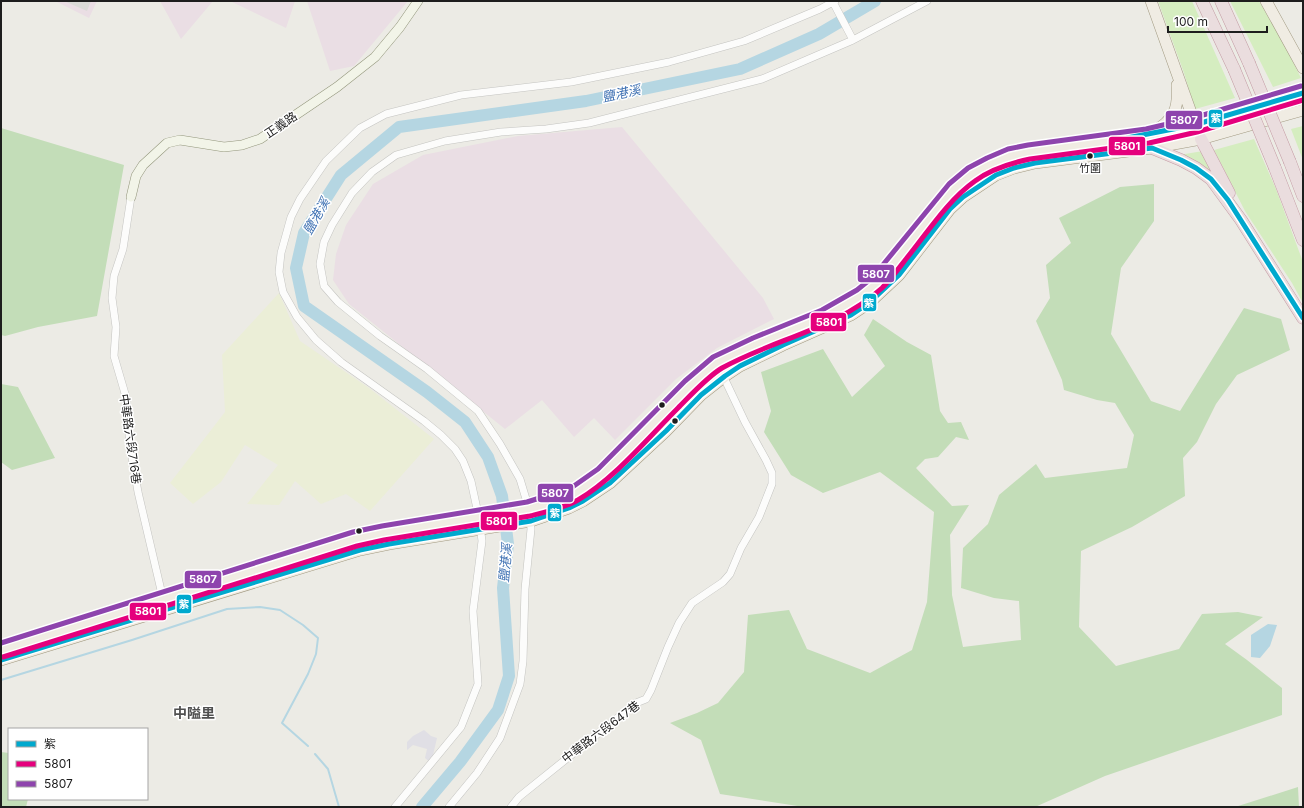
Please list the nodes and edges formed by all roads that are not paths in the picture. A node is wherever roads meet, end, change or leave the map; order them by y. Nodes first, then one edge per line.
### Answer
1 (418, 1) edge
2 (927, 1) edge
3 (1151, 1) edge
4 (1202, 1) edge
5 (1221, 1) edge
6 (1266, 1) edge
7 (834, 2) edge
8 (1274, 16) junction
9 (853, 40) junction
10 (1166, 42) junction
11 (1303, 54) edge
12 (1303, 68) edge
13 (1303, 93) edge
14 (1303, 110) edge
15 (1195, 125) junction
16 (1147, 136) junction
17 (1201, 139) junction
18 (1152, 148) junction
19 (1303, 196) edge
20 (131, 197) joint
21 (1241, 220) junction
22 (1303, 240) edge
23 (1303, 318) edge
24 (718, 363) junction
25 (725, 376) junction
26 (530, 509) junction
27 (479, 518) junction
28 (531, 521) junction
29 (481, 529) junction
30 (164, 604) junction
31 (1, 650) edge
32 (1, 660) edge
33 (395, 807) edge
34 (449, 807) edge
35 (511, 807) edge

1 - 20 street, 正義路
2 - 9 street
3 - 10 main road
4 - 22 highway, bridge
5 - 19 highway, bridge
6 - 8 main road
7 - 9 street
7 - 27 street
8 - 11 main road
8 - 12 main road
9 - 26 street
10 - 15 main road
10 - 16 main road
13 - 15 main road
14 - 17 main road
15 - 16 main road
15 - 17 main road
16 - 24 main road
17 - 18 main road
17 - 21 highway
18 - 21 highway
18 - 25 main road
20 - 30 street, 中華路六段716巷
21 - 23 highway
24 - 25 street, 中華路六段647巷
24 - 26 main road
25 - 28 main road
25 - 35 street, 中華路六段647巷
26 - 27 main road
26 - 28 street
27 - 29 street
27 - 30 main road
28 - 29 main road
28 - 34 street
29 - 30 main road
29 - 33 street
30 - 31 main road
30 - 32 main road

